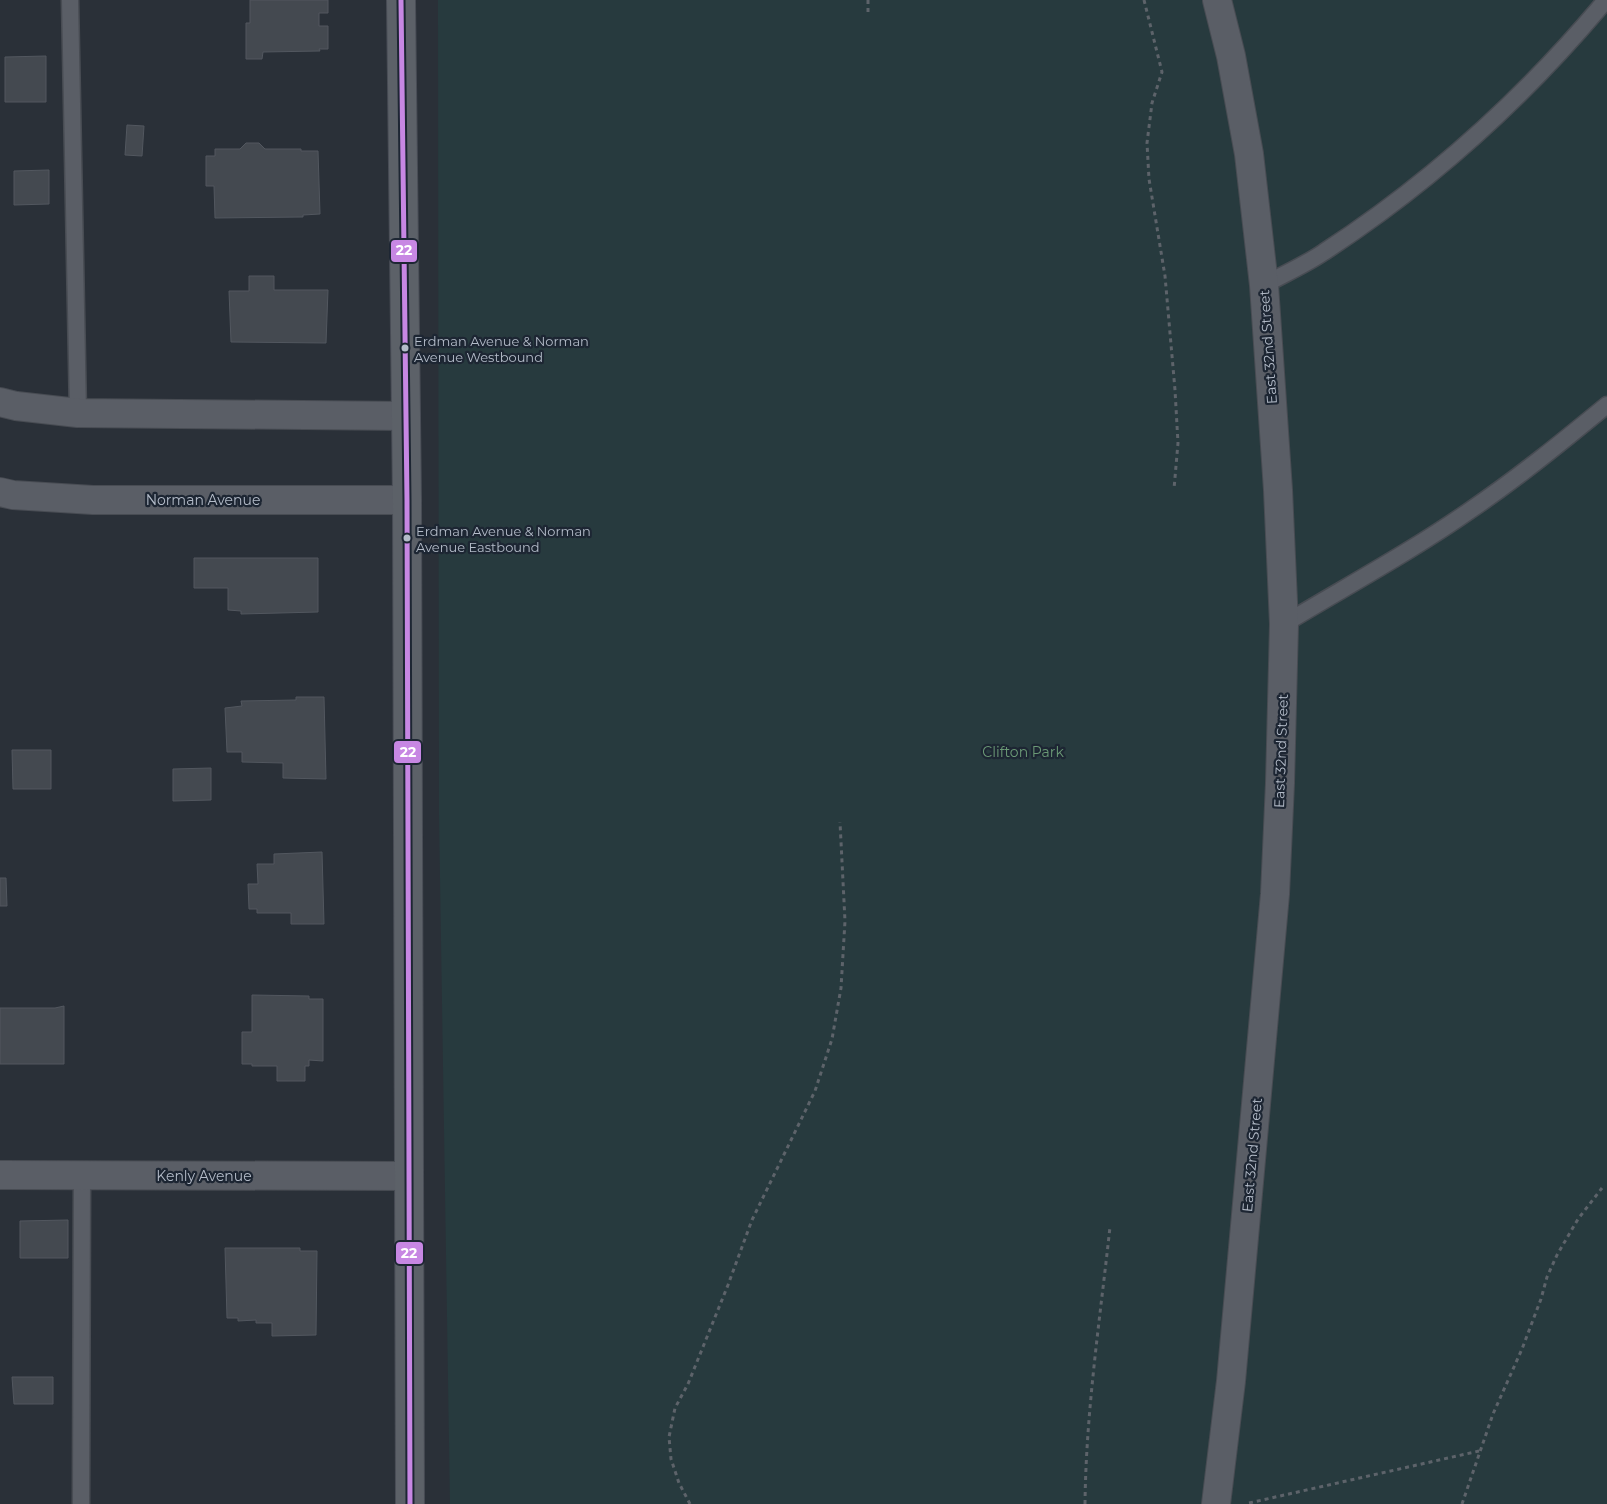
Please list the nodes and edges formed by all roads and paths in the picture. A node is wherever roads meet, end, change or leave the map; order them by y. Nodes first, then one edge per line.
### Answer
1 (70, 0) edge
2 (401, 0) edge
3 (868, 0) edge
4 (1144, 0) edge
5 (1217, 0) edge
6 (1606, 0) edge
7 (868, 13) dead end
8 (1264, 286) junction
9 (0, 402) edge
10 (1607, 404) edge
11 (78, 413) junction
12 (406, 416) junction
13 (1174, 489) dead end
14 (0, 492) edge
15 (407, 500) junction
16 (1284, 624) junction
17 (840, 822) dead end
18 (0, 1175) edge
19 (82, 1175) junction
20 (408, 1176) junction
21 (1602, 1188) dead end
22 (1110, 1227) dead end
23 (1480, 1451) junction
24 (81, 1504) edge
25 (410, 1504) edge
26 (690, 1504) edge
27 (1085, 1504) edge
28 (1216, 1504) edge
29 (1246, 1504) edge
30 (1462, 1504) edge

1 - 11 lane
2 - 12 main road
3 - 7 path
4 - 13 path
5 - 8 street, East 32nd Street
6 - 8 lane
8 - 16 street, East 32nd Street
9 - 11 street
10 - 16 lane
11 - 12 street
12 - 15 main road
14 - 15 street, Norman Avenue
15 - 20 main road
16 - 28 street, East 32nd Street
17 - 26 path
18 - 19 street, Kenly Avenue
19 - 20 street, Kenly Avenue
19 - 24 lane
20 - 25 main road
21 - 23 path
22 - 27 path
23 - 29 path
23 - 30 path

